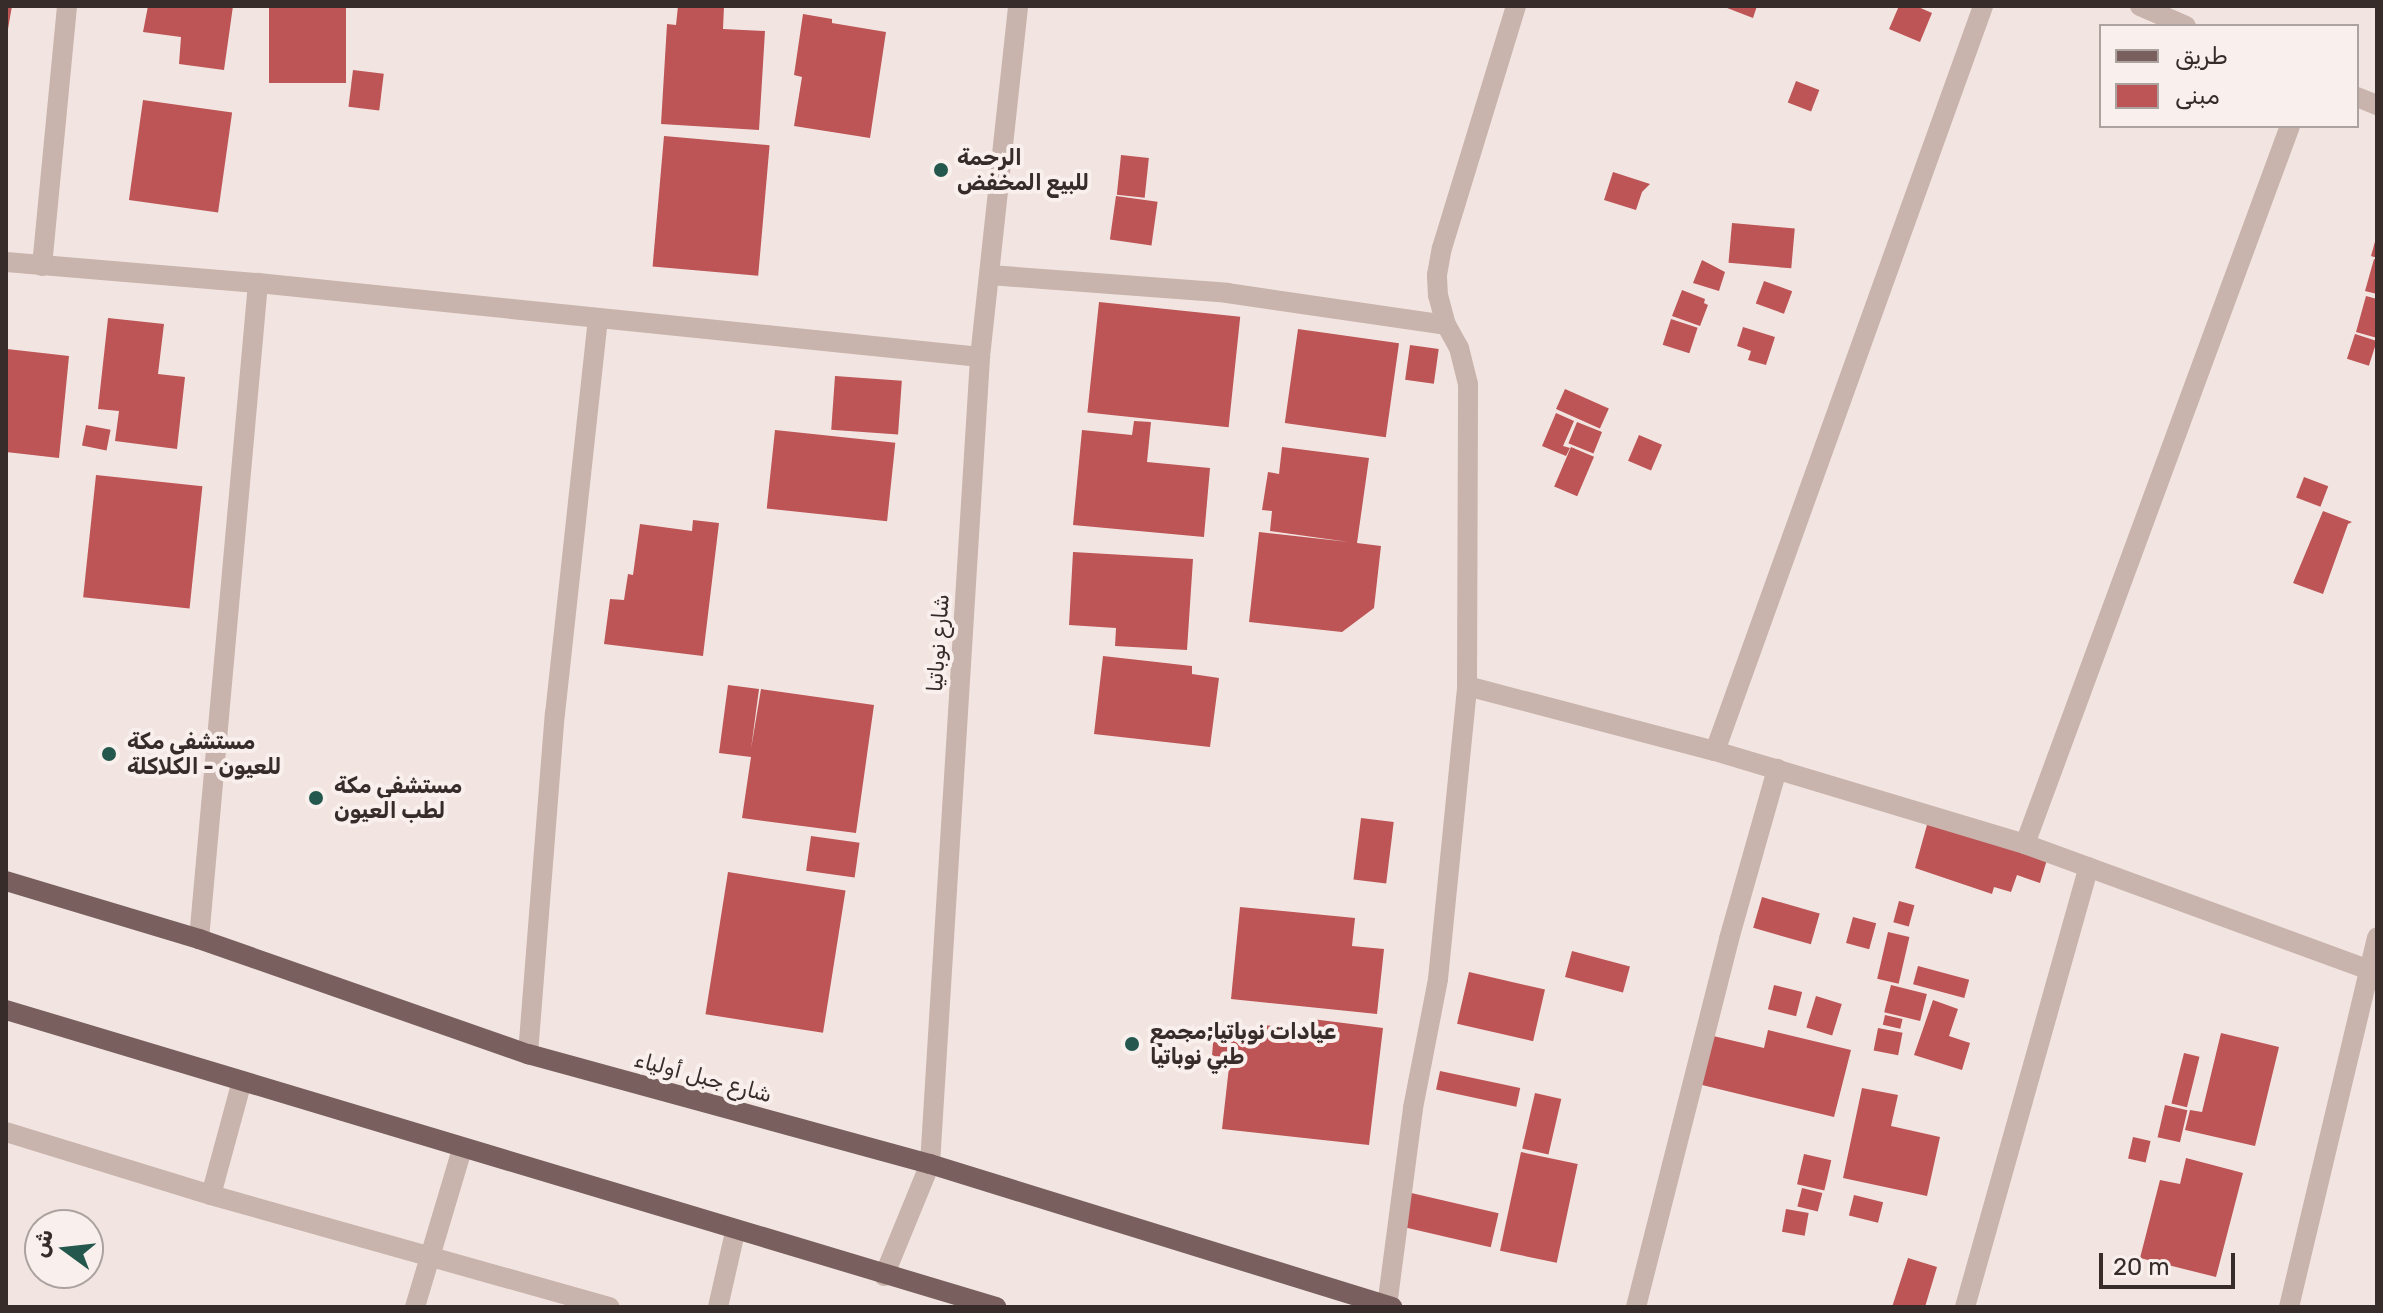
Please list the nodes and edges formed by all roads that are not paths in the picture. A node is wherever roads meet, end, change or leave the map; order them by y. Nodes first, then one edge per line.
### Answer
1 (67, 6) edge
2 (1018, 6) edge
3 (1516, 6) edge
4 (2140, 6) edge
5 (1975, 9) edge
6 (2181, 24) edge
7 (2289, 128) edge
8 (6, 262) edge
9 (42, 266) junction
10 (990, 275) junction
11 (258, 283) junction
12 (598, 319) junction
13 (1446, 325) junction
14 (980, 357) junction
15 (1467, 686) junction
16 (1715, 751) junction
17 (1777, 769) junction
18 (2025, 844) junction
19 (2089, 867) junction
20 (6, 881) edge
21 (2377, 937) edge
22 (199, 939) junction
23 (2372, 972) edge
24 (6, 1010) edge
25 (528, 1054) junction
26 (242, 1081) junction
27 (6, 1132) edge
28 (462, 1149) junction
29 (930, 1164) junction
30 (211, 1195) junction
31 (735, 1232) junction
32 (430, 1258) junction
33 (884, 1276) junction
34 (1390, 1306) edge
35 (415, 1307) edge
36 (610, 1307) edge
37 (718, 1307) edge
38 (996, 1307) edge
39 (1636, 1307) edge
40 (1965, 1307) edge
41 (2289, 1307) edge

1 - 9 street
2 - 10 street, شارع نوباتيا
3 - 13 street
4 - 6 street
5 - 16 street
7 - 18 street
8 - 9 street
9 - 11 street
10 - 13 street
10 - 14 street, شارع نوباتيا
11 - 12 street
11 - 22 street
12 - 14 street
12 - 25 street
13 - 15 street
14 - 29 street, شارع نوباتيا
15 - 16 street
15 - 34 street
16 - 17 street
17 - 18 street
17 - 39 street
18 - 19 street
19 - 23 street
19 - 40 street
20 - 22 main road, شارع جبل أولياء
21 - 23 street
22 - 25 main road, شارع جبل أولياء
23 - 41 street
24 - 26 main road
25 - 29 main road, شارع جبل أولياء
26 - 28 main road
26 - 30 street
27 - 30 street
28 - 31 main road
28 - 32 street
29 - 33 street, شارع نوباتيا
29 - 34 main road, شارع جبل أولياء
30 - 32 street
31 - 33 main road
31 - 37 street
32 - 35 street
32 - 36 street
33 - 38 main road

